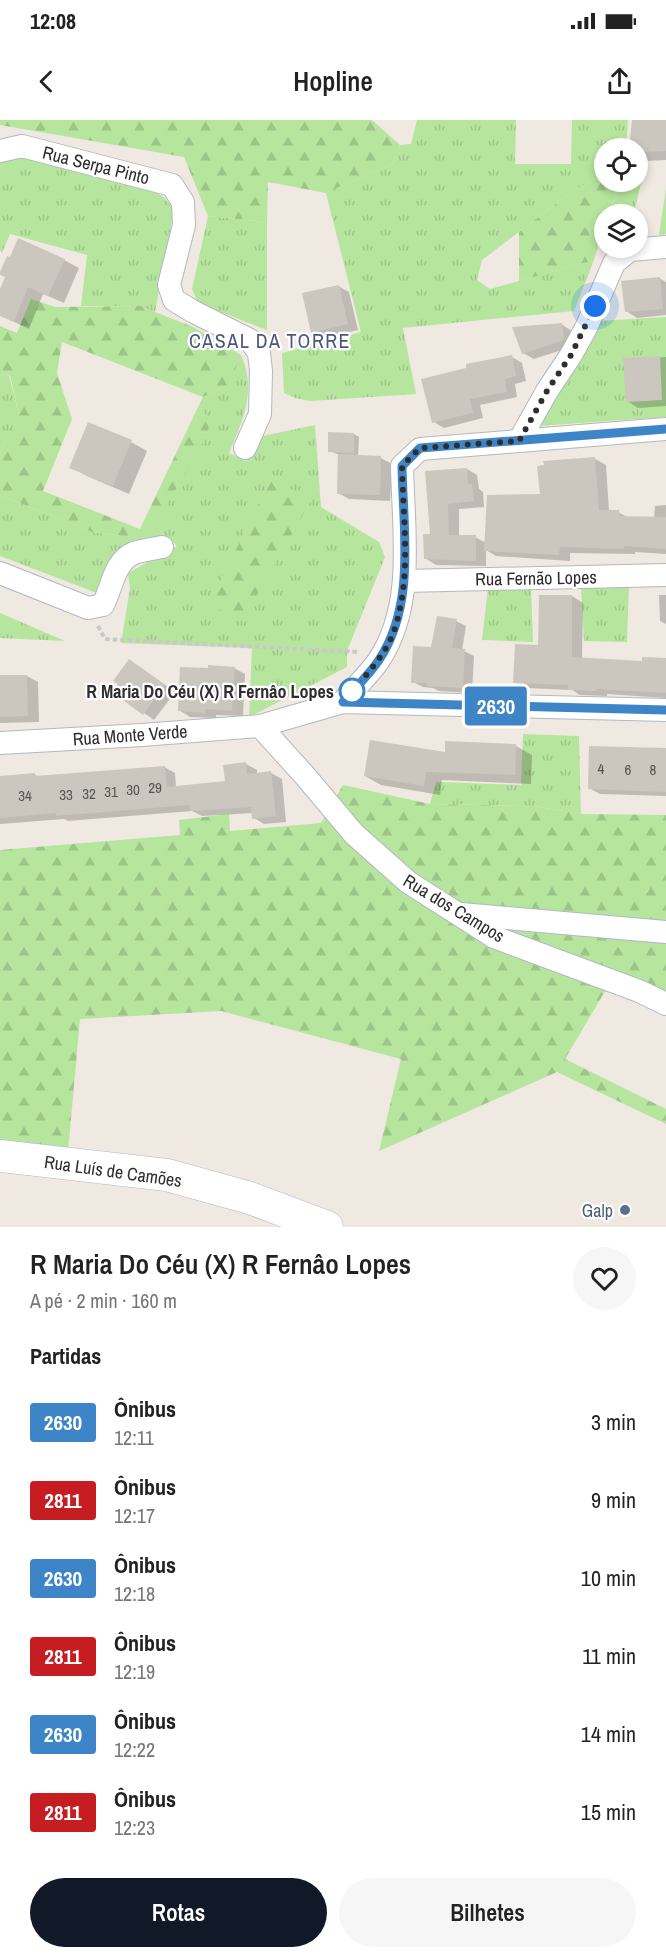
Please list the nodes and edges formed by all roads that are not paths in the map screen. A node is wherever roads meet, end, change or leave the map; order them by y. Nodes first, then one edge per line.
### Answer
1 (0, 151) edge
2 (666, 247) edge
3 (666, 429) edge
4 (519, 441) junction
5 (245, 448) dead end
6 (162, 548) dead end
7 (0, 573) edge
8 (666, 575) edge
9 (405, 581) junction
10 (343, 702) junction
11 (666, 710) edge
12 (260, 726) junction
13 (0, 743) edge
14 (456, 914) junction
15 (666, 932) edge
16 (666, 1004) edge
17 (0, 1156) edge
18 (327, 1227) edge

1 - 5 street, Rua Serpa Pinto
2 - 4 street
3 - 4 street
4 - 9 street
6 - 7 street
8 - 9 street, Rua Fernão Lopes
9 - 10 street
10 - 11 street, Rua Monte Verde
10 - 12 street, Rua Monte Verde
12 - 13 street, Rua Monte Verde
12 - 14 street, Rua dos Campos
14 - 15 street
14 - 16 street, Rua dos Campos
17 - 18 main road, Rua Luís de Camões

